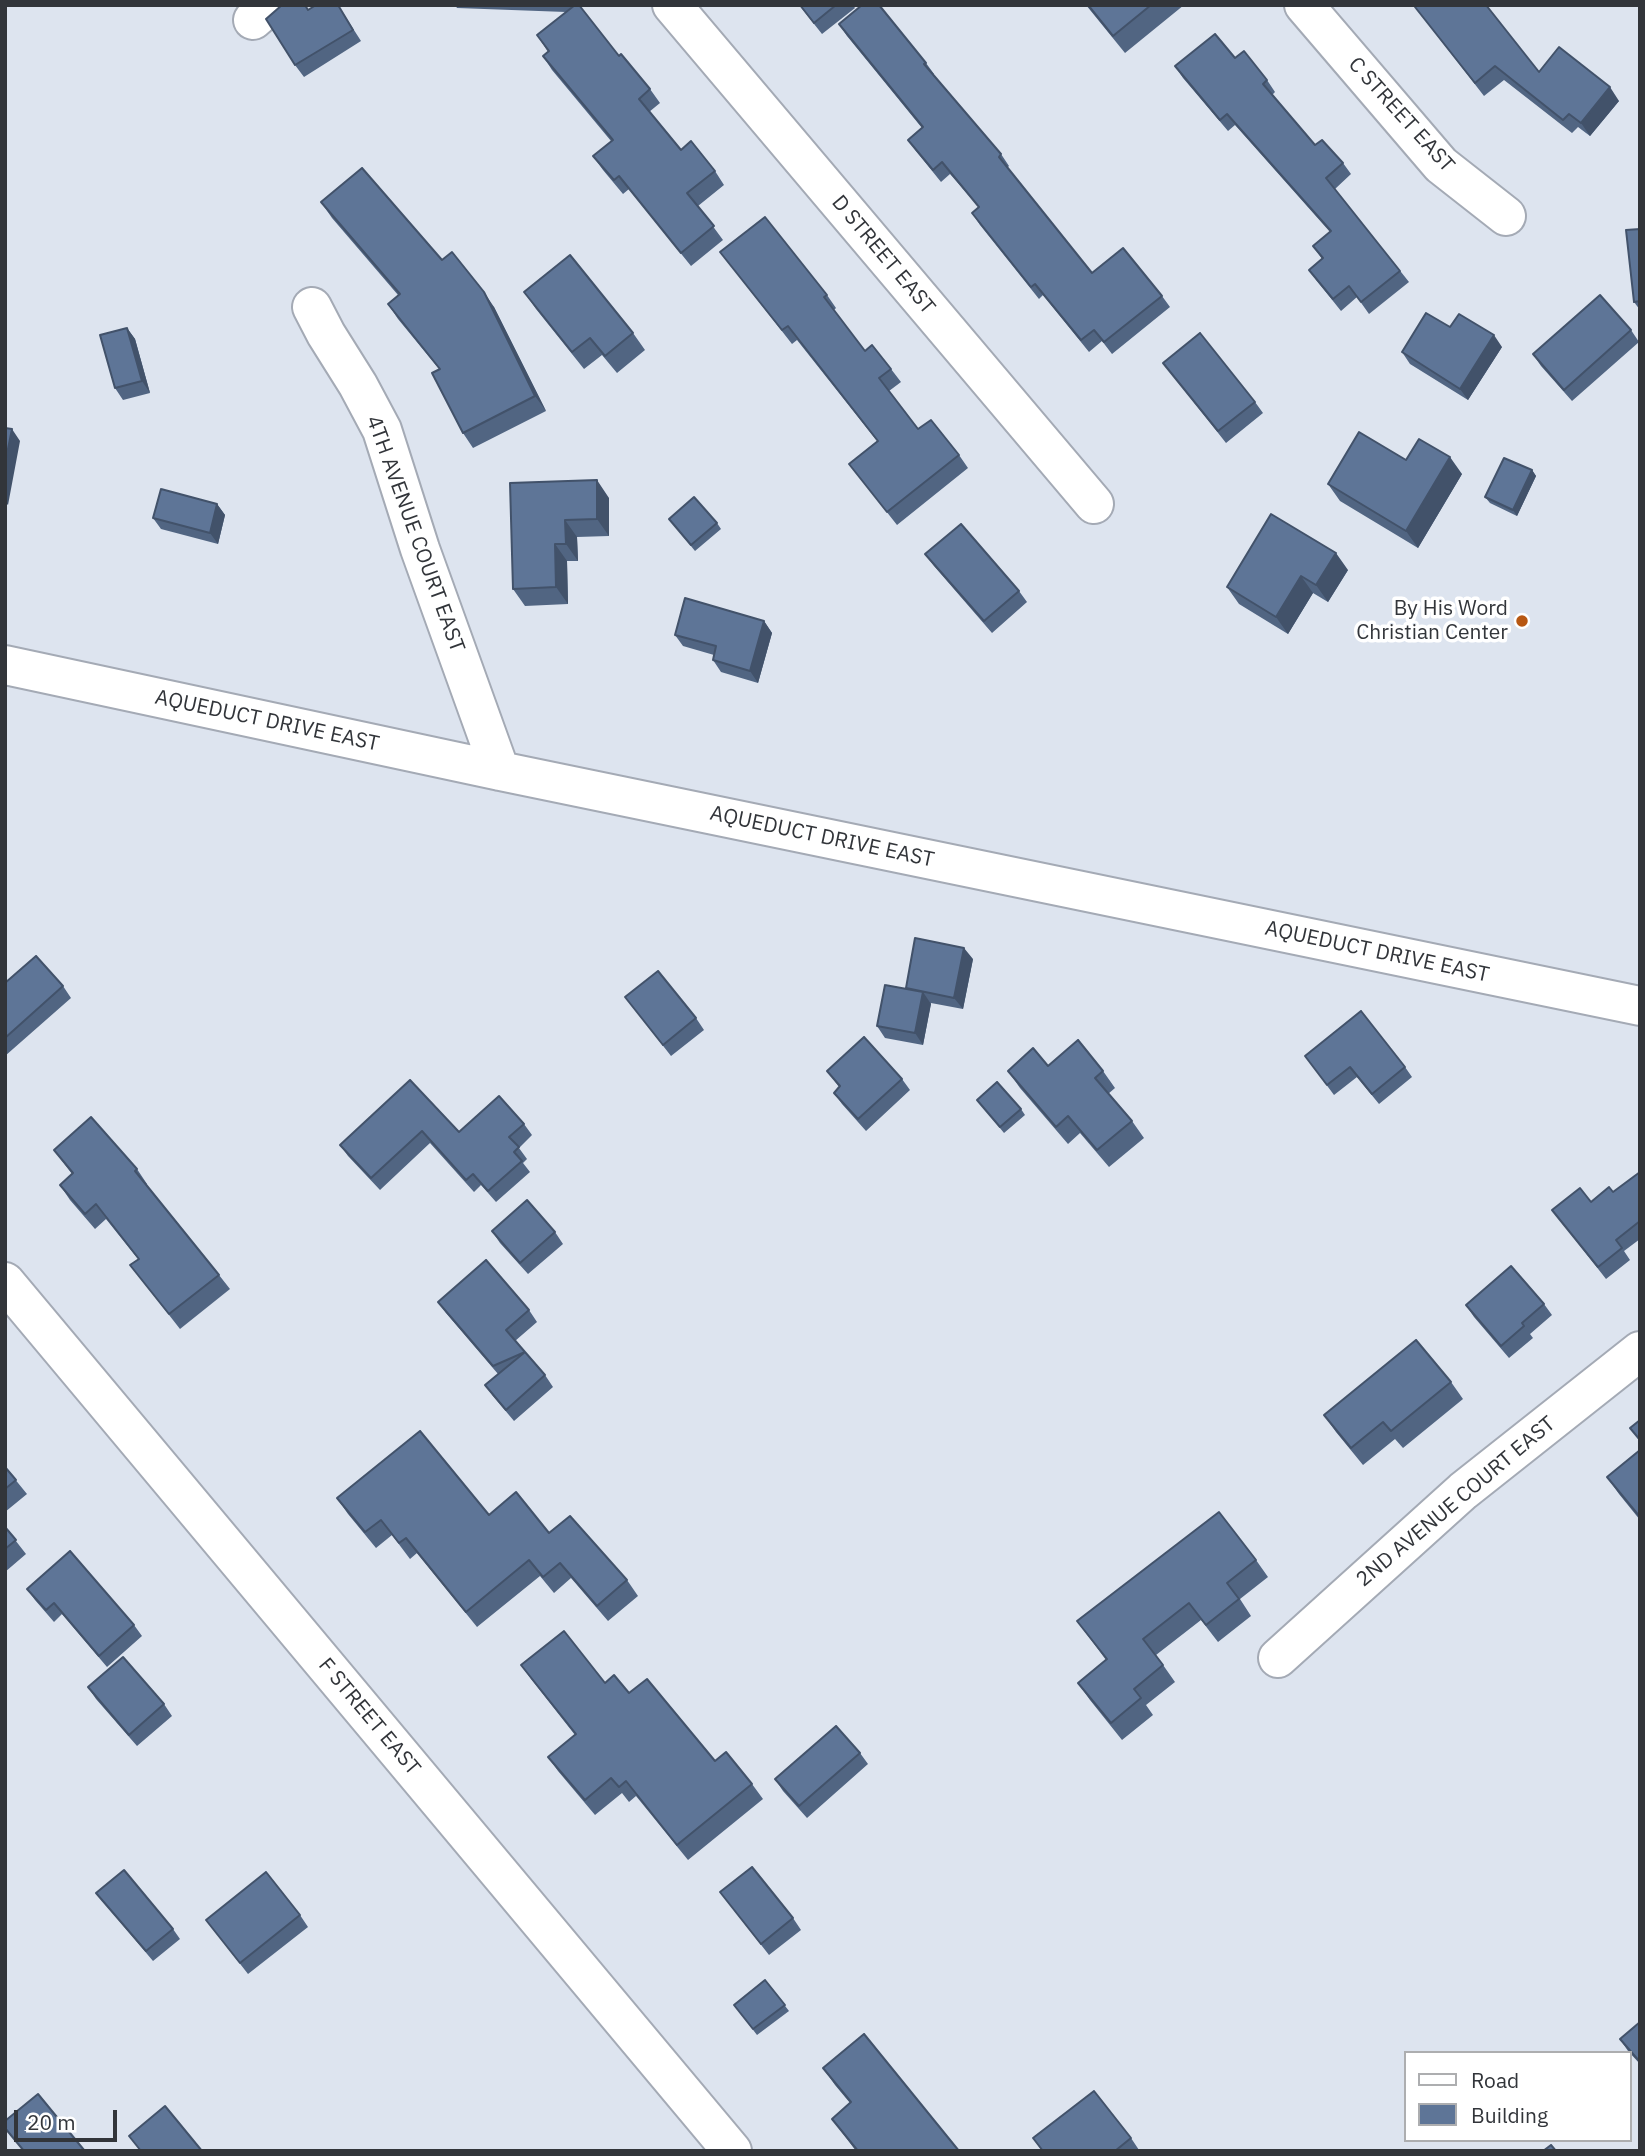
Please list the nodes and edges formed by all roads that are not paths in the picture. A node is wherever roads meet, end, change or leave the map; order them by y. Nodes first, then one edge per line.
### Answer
1 (672, 5) edge
2 (1304, 5) edge
3 (1506, 216) dead end
4 (312, 307) dead end
5 (1094, 504) dead end
6 (5, 665) edge
7 (500, 771) junction
8 (1640, 1006) edge
9 (5, 1282) edge
10 (1640, 1352) edge
11 (1278, 1658) dead end
12 (732, 2151) edge

1 - 5 street, D STREET EAST
2 - 3 street, C STREET EAST
4 - 7 street, 4TH AVENUE COURT EAST
6 - 7 street, AQUEDUCT DRIVE EAST
7 - 8 street, AQUEDUCT DRIVE EAST
9 - 12 street, F STREET EAST
10 - 11 street, 2ND AVENUE COURT EAST

